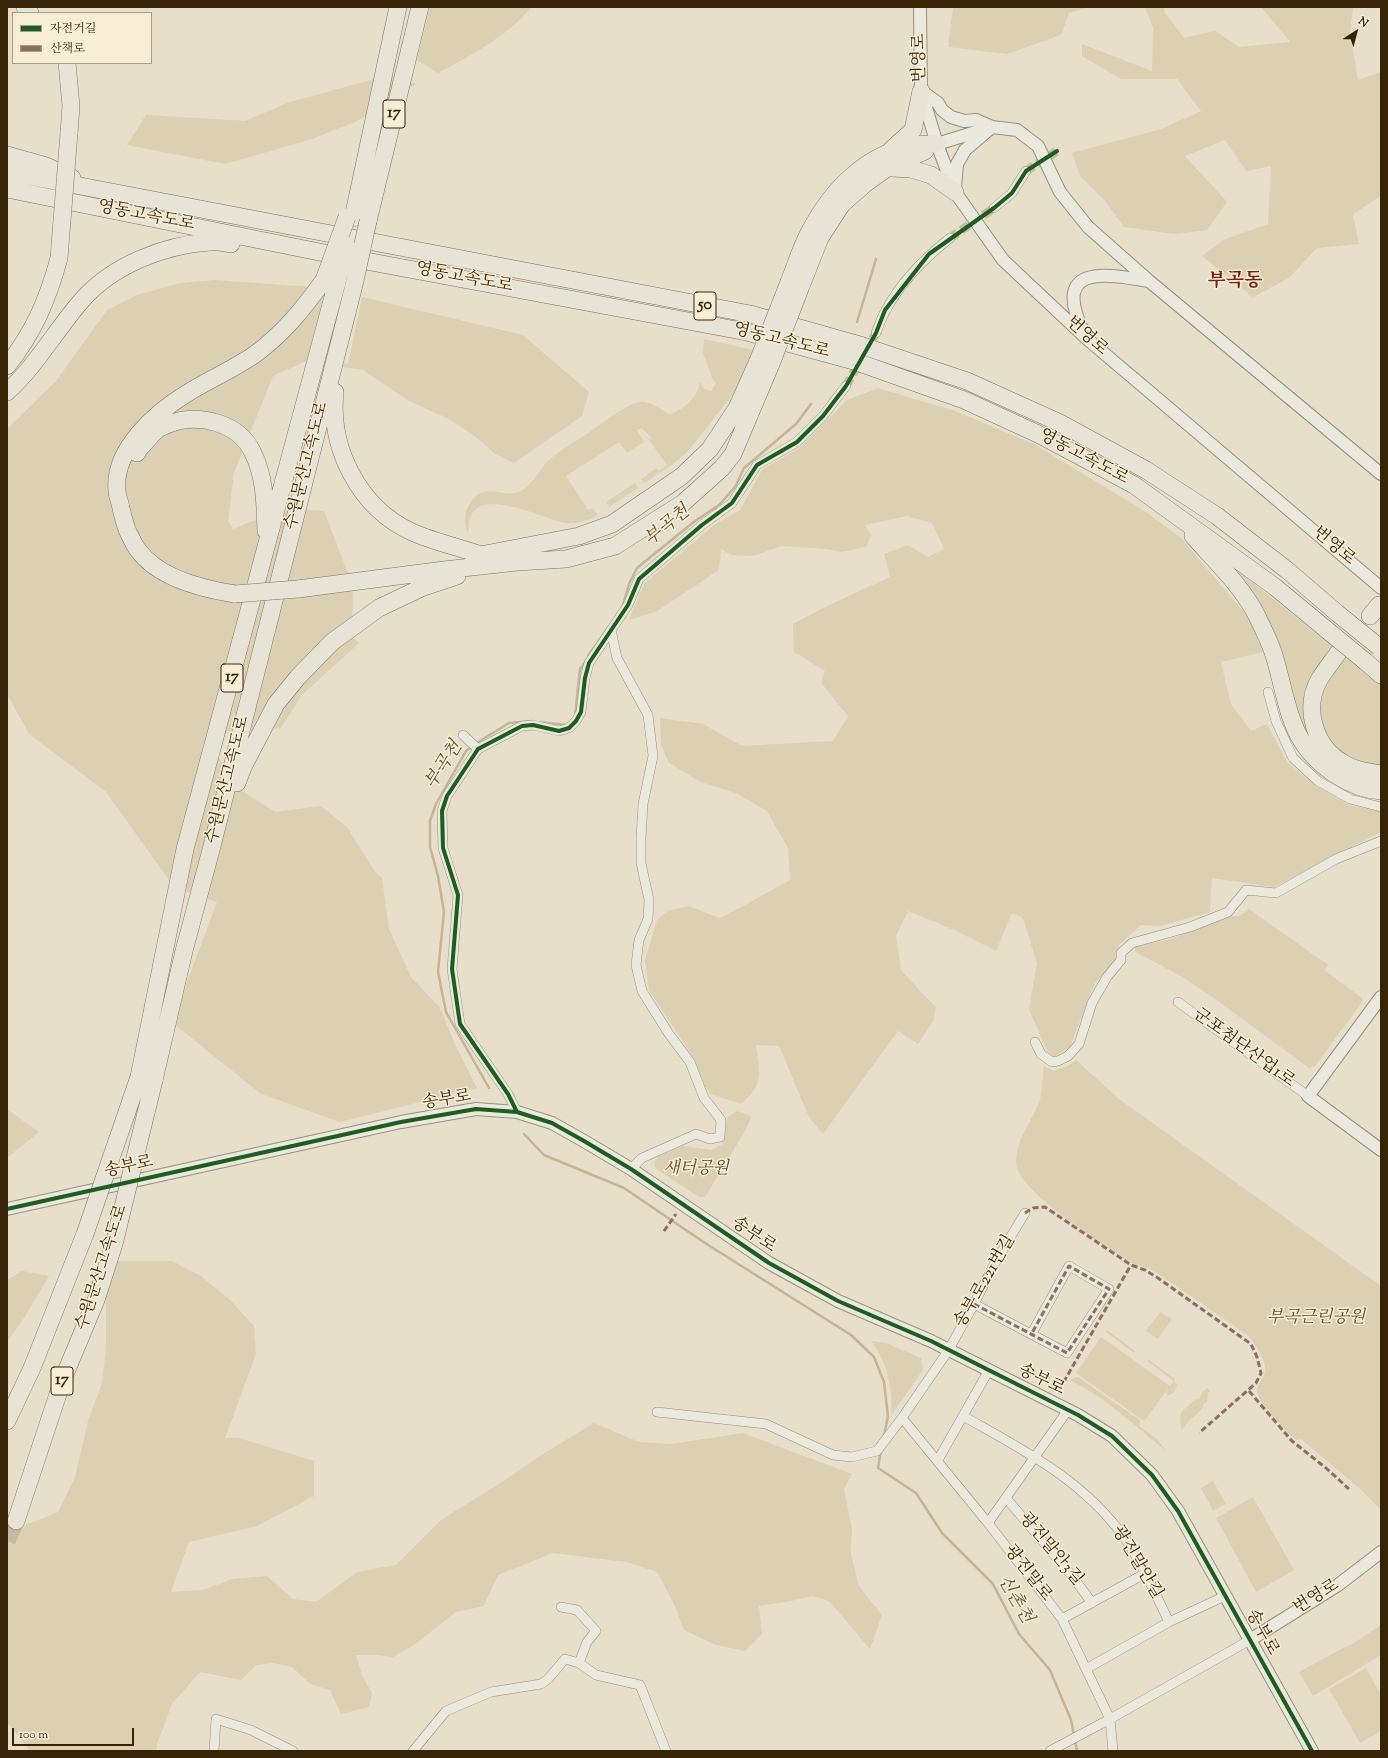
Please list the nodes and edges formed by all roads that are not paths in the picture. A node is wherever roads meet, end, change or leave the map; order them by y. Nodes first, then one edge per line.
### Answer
1 (398, 7) edge
2 (420, 7) edge
3 (920, 7) edge
4 (57, 64) edge
5 (67, 64) edge
6 (921, 91) junction
7 (992, 127) junction
8 (64, 133) junction
9 (937, 144) junction
10 (7, 155) edge
11 (888, 160) junction
12 (1026, 171) tunnel mouth
13 (7, 172) edge
14 (7, 189) edge
15 (98, 190) junction
16 (955, 192) junction
17 (994, 208) tunnel mouth
18 (356, 218) junction
19 (950, 238) tunnel mouth
20 (339, 256) junction
21 (54, 257) junction
22 (330, 281) junction
23 (1149, 281) junction
24 (876, 333) tunnel mouth
25 (341, 338) junction
26 (1086, 338) junction
27 (7, 351) edge
28 (764, 362) junction
29 (7, 366) edge
30 (846, 386) tunnel mouth
31 (7, 392) edge
32 (1381, 474) edge
33 (1172, 511) junction
34 (267, 547) junction
35 (482, 560) junction
36 (1381, 588) edge
37 (236, 589) junction
38 (611, 630) junction
39 (1380, 648) edge
40 (1338, 653) dead end
41 (1381, 675) edge
42 (1268, 692) dead end
43 (463, 734) dead end
44 (478, 749) junction
45 (1381, 774) edge
46 (1381, 791) edge
47 (1381, 807) edge
48 (1381, 841) edge
49 (212, 846) junction
50 (1381, 997) edge
51 (1178, 1002) dead end
52 (1035, 1042) dead end
53 (146, 1079) junction
54 (1308, 1096) junction
55 (516, 1112) junction
56 (1381, 1150) edge
57 (630, 1169) junction
58 (7, 1209) edge
59 (1025, 1213) dead end
60 (974, 1304) junction
61 (1032, 1333) junction
62 (948, 1351) junction
63 (989, 1370) junction
64 (1068, 1410) junction
65 (657, 1412) dead end
66 (963, 1416) junction
67 (902, 1418) junction
68 (7, 1421) edge
69 (1035, 1456) junction
70 (938, 1460) junction
71 (1006, 1498) junction
72 (16, 1521) tunnel mouth
73 (988, 1523) junction
74 (1381, 1552) edge
75 (1146, 1573) junction
76 (1225, 1596) junction
77 (1092, 1603) junction
78 (561, 1607) dead end
79 (1062, 1619) junction
80 (1169, 1622) junction
81 (1250, 1640) junction
82 (579, 1663) junction
83 (1086, 1670) junction
84 (1110, 1720) junction
85 (214, 1751) edge
86 (293, 1751) edge
87 (413, 1751) edge
88 (666, 1751) edge
89 (1050, 1751) edge
90 (1113, 1751) edge
91 (1312, 1751) edge

1 - 18 highway, 수원문산고속도로 / 17
2 - 18 highway, 수원문산고속도로 / 17
3 - 6 street, 번영로
4 - 8 highway
5 - 8 highway
6 - 7 street
6 - 9 street, 번영로
6 - 11 highway
7 - 9 street
7 - 16 street
7 - 23 street
8 - 21 highway, bridge
9 - 11 highway
9 - 16 street, 번영로
10 - 15 highway
11 - 16 highway
11 - 28 highway, bridge
12 - 17 street
13 - 15 highway, 영동고속도로 / 50
14 - 20 highway, 영동고속도로 / 50
15 - 39 highway, 영동고속도로 / 50, bridge
16 - 26 street, 번영로
18 - 22 highway, 수원문산고속도로 / 17, bridge
18 - 25 highway, 수원문산고속도로 / 17, bridge
19 - 24 street
20 - 31 highway
20 - 33 highway, 영동고속도로 / 50
21 - 27 highway
21 - 29 highway
22 - 34 highway, 수원문산고속도로 / 17
22 - 37 highway
23 - 26 street
23 - 32 street
25 - 35 highway
25 - 49 highway, 수원문산고속도로 / 17
26 - 36 street, 번영로
28 - 35 highway
28 - 35 highway
30 - 38 street
33 - 41 highway, 영동고속도로 / 50, bridge
33 - 46 highway
34 - 37 highway
34 - 53 highway, 수원문산고속도로 / 17
35 - 37 highway
35 - 49 highway
38 - 44 street
38 - 57 street
40 - 45 highway
42 - 47 street
43 - 44 street
44 - 55 street
48 - 52 street
49 - 53 highway, 수원문산고속도로 / 17
50 - 54 street, 군포첨단산업1로
51 - 54 street, 군포첨단산업1로
53 - 68 highway, 수원문산고속도로 / 17, bridge
53 - 72 highway, 수원문산고속도로 / 17, bridge
54 - 56 street, 군포첨단산업1로
55 - 57 street, 송부로
55 - 58 street, 송부로
57 - 62 street, 송부로
59 - 60 street, 송부로221번길
60 - 61 street
60 - 62 street, 송부로221번길
61 - 61 street
62 - 63 street, 송부로
62 - 67 street, 송부로221번길
63 - 64 street, 송부로
63 - 66 street
64 - 69 street
64 - 76 street, 송부로
65 - 67 street, 송부로221번길
66 - 69 street, 광진말안길
66 - 70 street
67 - 70 street, 광진말로
69 - 71 street
69 - 75 street, 광진말안길
70 - 73 street, 광진말로
71 - 73 street
71 - 77 street, 광진말안3길
73 - 79 street, 광진말로
74 - 81 street, 번영로
75 - 77 street
75 - 80 street, 광진말안길
76 - 80 street
76 - 81 street, 송부로
77 - 79 street
78 - 82 street
79 - 83 street, 광진말로
80 - 83 street
81 - 84 street
81 - 91 street, 송부로
82 - 87 street
82 - 88 street
83 - 84 street, 광진말로
84 - 89 street
84 - 90 street, 광진말로
85 - 86 street

